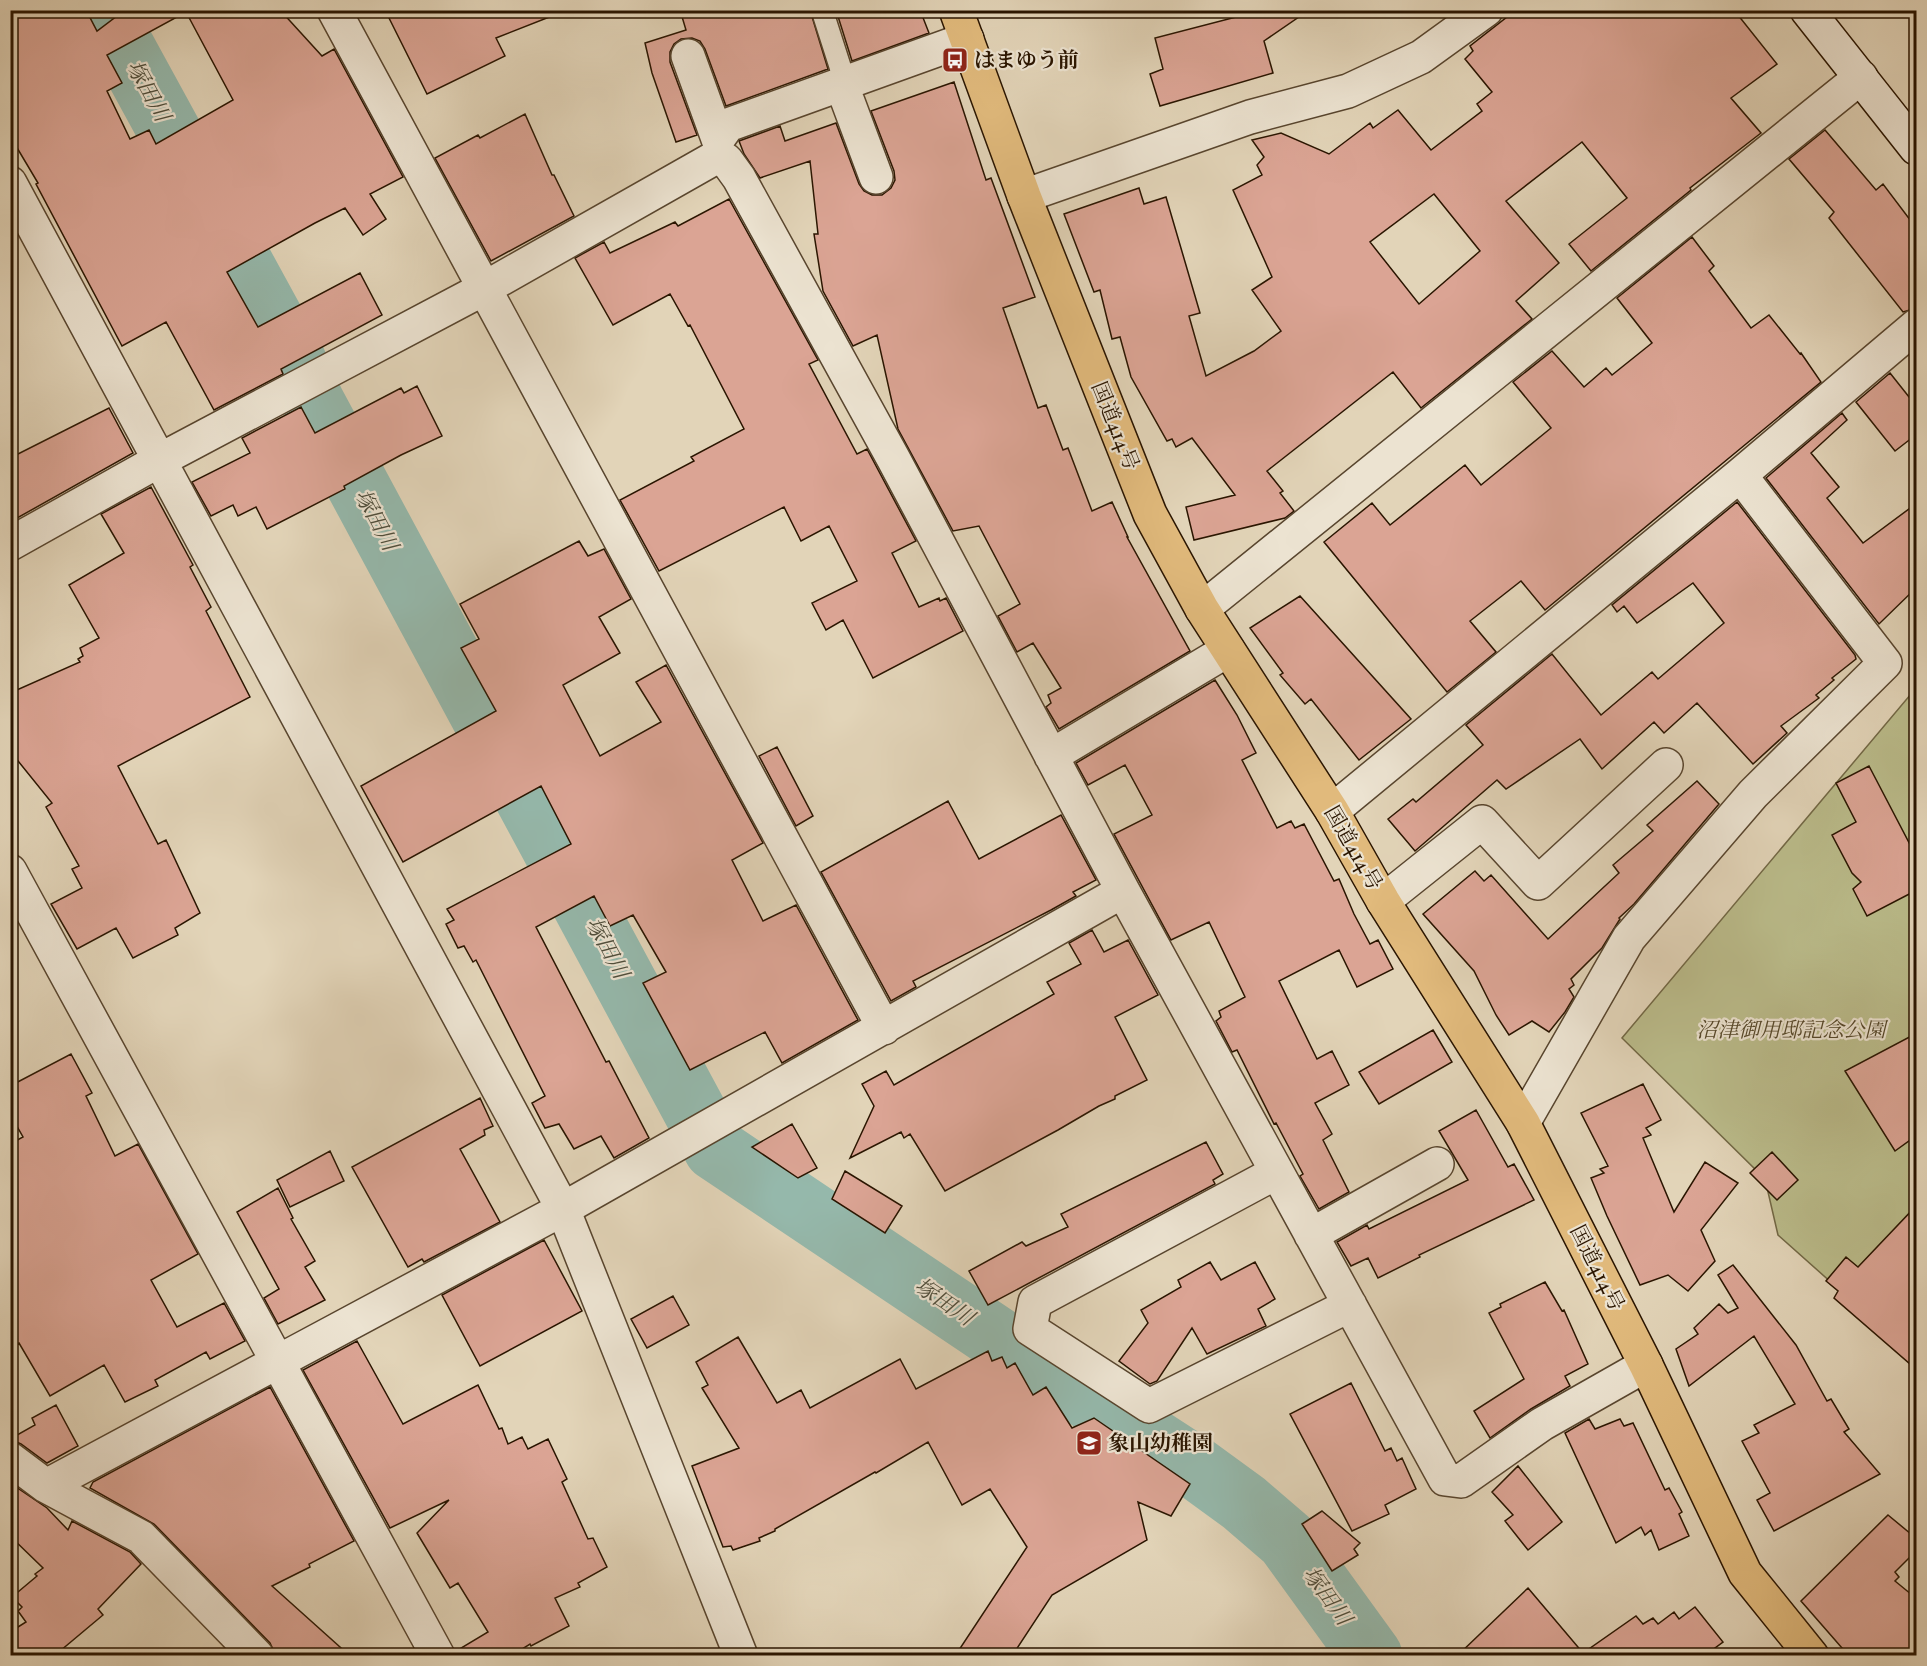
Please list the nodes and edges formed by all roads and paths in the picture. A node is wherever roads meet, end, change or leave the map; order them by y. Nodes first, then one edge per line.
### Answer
1 (334, 10) edge
2 (822, 10) edge
3 (1486, 10) edge
4 (1807, 10) edge
5 (961, 25) edge
6 (688, 56) dead end
7 (1861, 77) junction
8 (843, 83) junction
9 (718, 148) junction
10 (1917, 148) edge
11 (876, 177) dead end
12 (10, 183) edge
13 (1024, 196) junction
14 (485, 288) junction
15 (1917, 326) edge
16 (160, 460) junction
17 (1740, 475) junction
18 (10, 544) edge
19 (1202, 609) junction
20 (1228, 650) junction
21 (1051, 756) junction
22 (1666, 765) dead end
23 (1332, 811) junction
24 (10, 871) edge
25 (1124, 891) junction
26 (1383, 901) junction
27 (884, 1028) junction
28 (1523, 1124) junction
29 (1437, 1164) dead end
30 (1277, 1172) junction
31 (562, 1209) junction
32 (1311, 1235) junction
33 (1350, 1305) junction
34 (277, 1360) junction
35 (1646, 1365) junction
36 (10, 1459) edge
37 (46, 1486) junction
38 (257, 1656) edge
39 (438, 1656) edge
40 (741, 1656) edge
41 (1812, 1656) edge

1 - 14 street
2 - 8 lane
3 - 13 street
4 - 7 street
5 - 8 street
5 - 13 highway, 国道414号
6 - 9 street
7 - 10 street
7 - 19 street
8 - 9 street
8 - 11 street
9 - 14 street
9 - 21 street
12 - 16 street
13 - 19 highway, 国道414号
14 - 16 street
14 - 27 street
15 - 17 street
16 - 18 street
16 - 31 street
17 - 23 street
17 - 28 street
19 - 20 highway, 国道414号
20 - 21 street
20 - 23 highway, 国道414号
21 - 25 street
22 - 26 street
23 - 26 highway, 国道414号
24 - 34 street
25 - 27 street
25 - 30 street
26 - 28 highway, 国道414号
27 - 31 street
28 - 35 highway, 国道414号
29 - 32 street
30 - 32 street
30 - 33 street
31 - 34 street
31 - 40 street
32 - 33 street
33 - 35 street
34 - 37 street
34 - 39 street
35 - 41 highway, 国道414号
36 - 37 street
37 - 38 street

